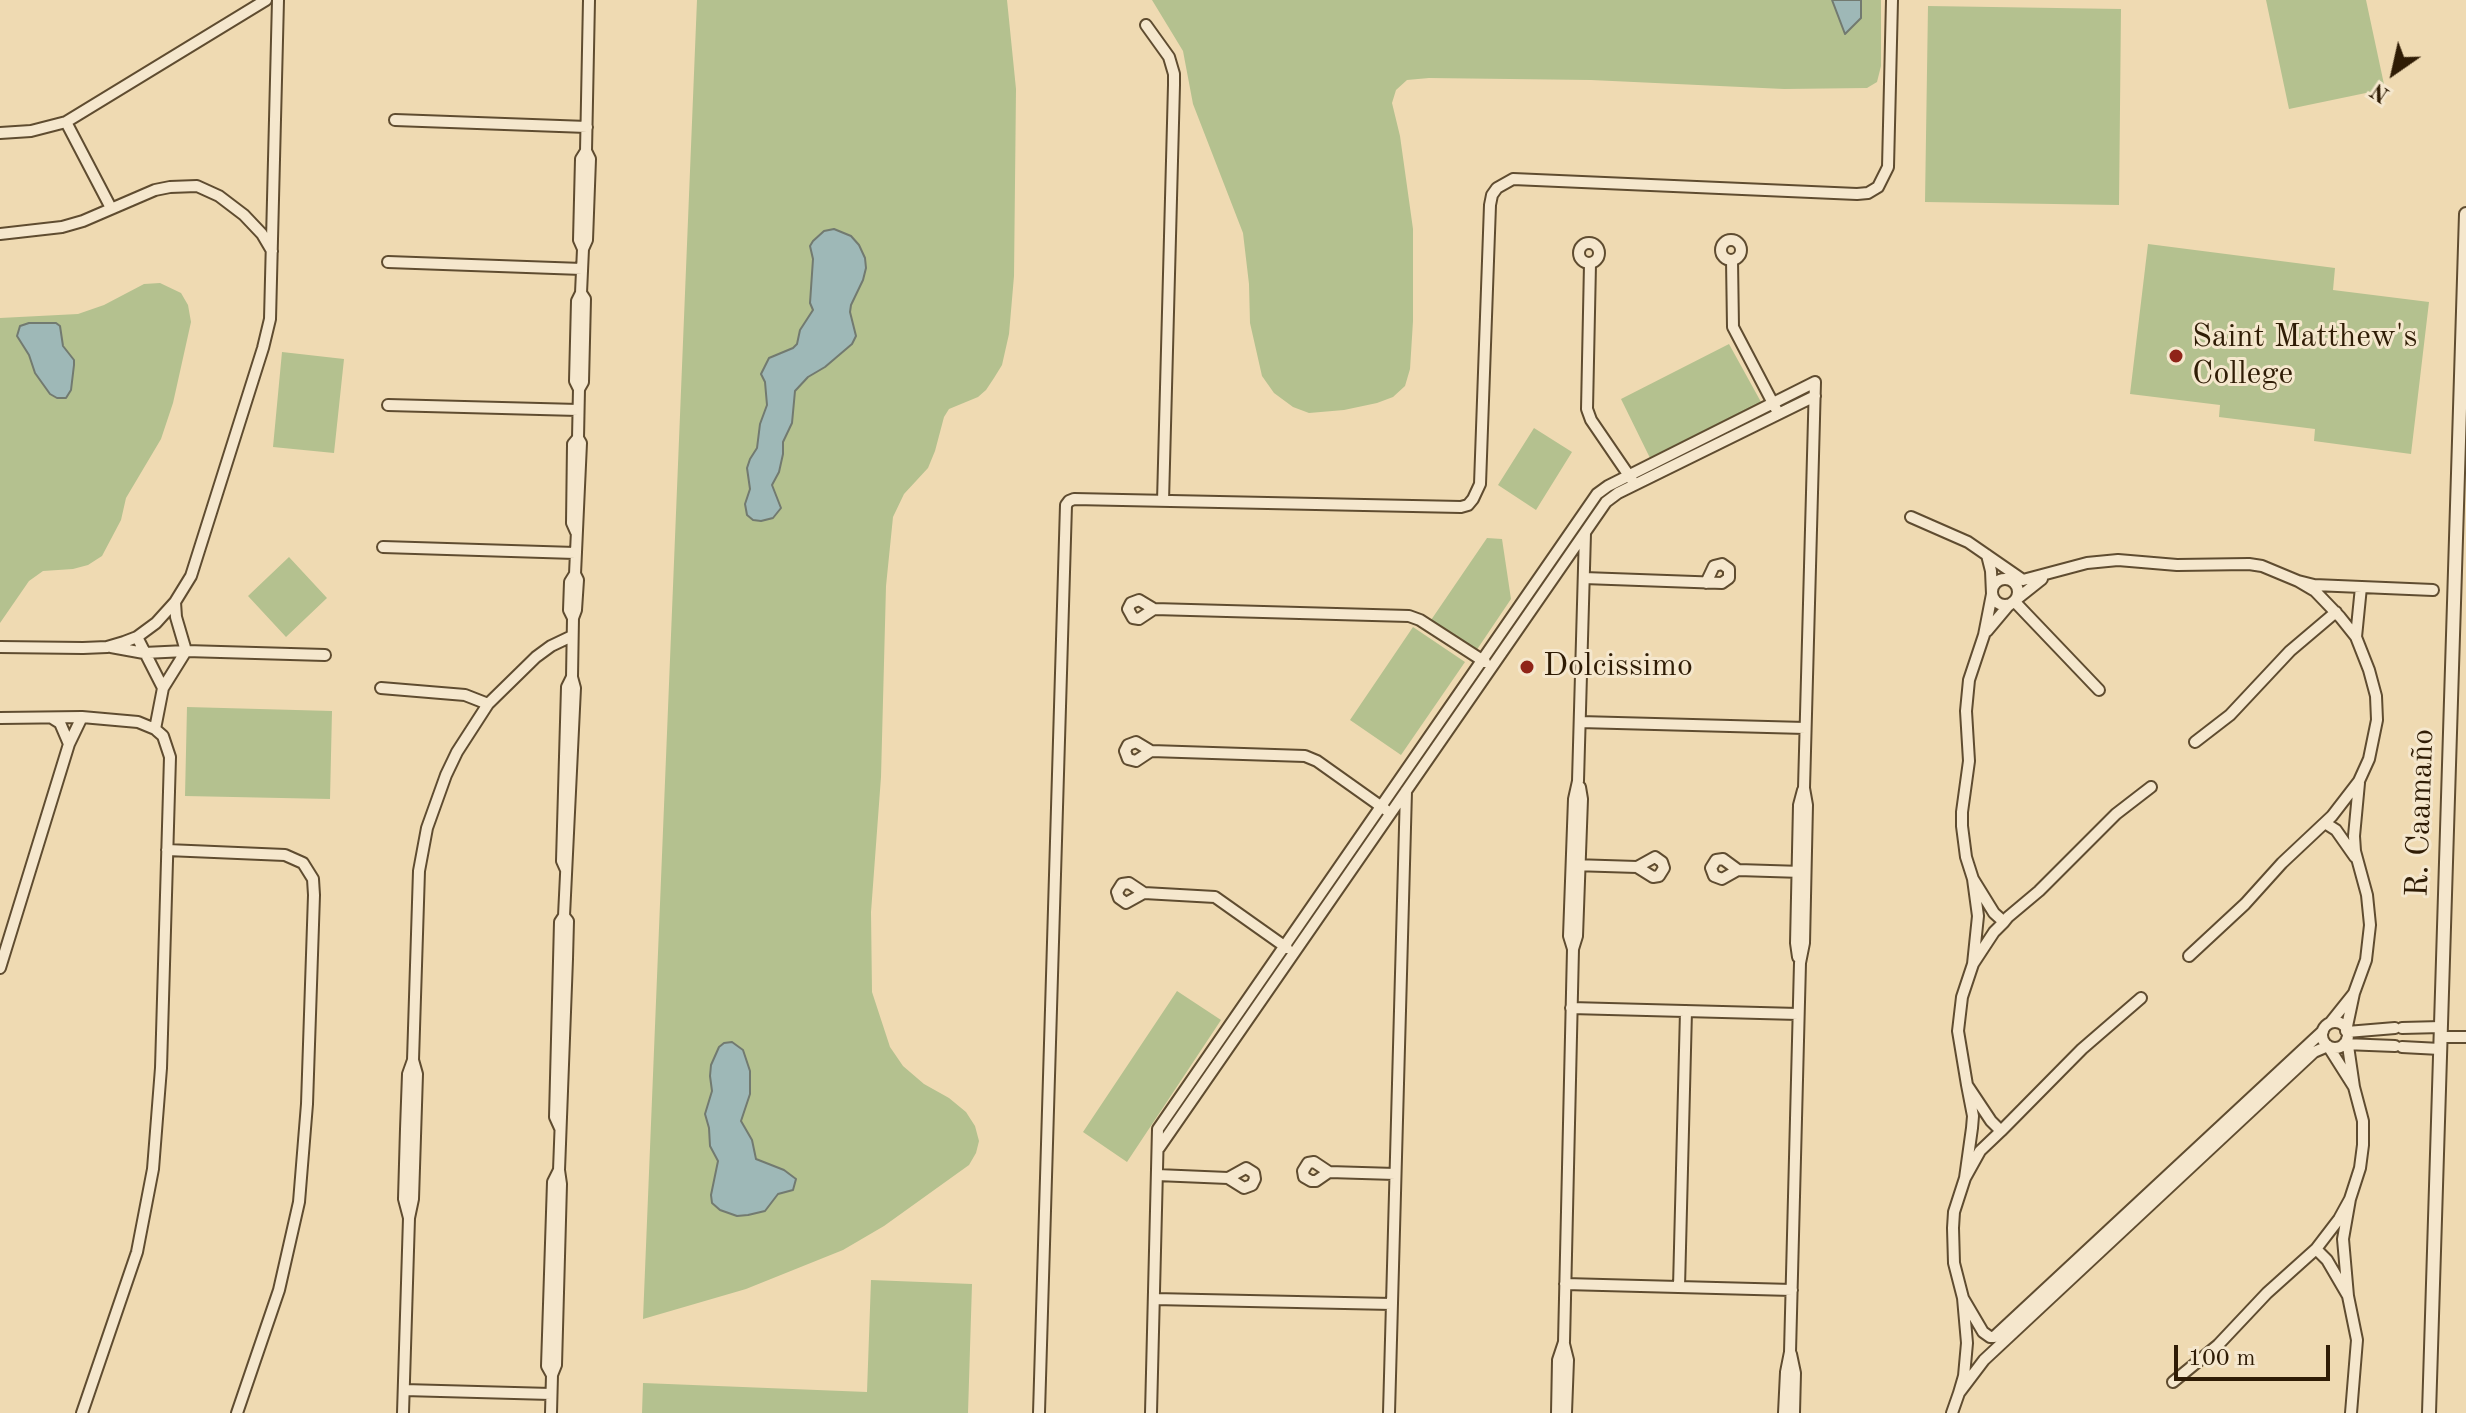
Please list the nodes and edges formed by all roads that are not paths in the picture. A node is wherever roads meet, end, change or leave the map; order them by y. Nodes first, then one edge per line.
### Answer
1 (266, 0) edge
2 (278, 0) edge
3 (589, 0) edge
4 (1892, 0) edge
5 (1146, 25) dead end
6 (395, 120) dead end
7 (66, 122) junction
8 (587, 127) junction
9 (0, 133) edge
10 (111, 208) junction
11 (2466, 214) edge
12 (0, 234) edge
13 (272, 252) junction
14 (1732, 260) dead end
15 (388, 262) dead end
16 (1590, 264) dead end
17 (582, 269) junction
18 (2465, 303) edge
19 (1815, 396) junction
20 (1773, 403) junction
21 (388, 405) dead end
22 (578, 410) junction
23 (1779, 414) junction
24 (2462, 468) edge
25 (1631, 480) junction
26 (1163, 501) junction
27 (1585, 511) junction
28 (1911, 517) dead end
29 (1585, 532) junction
30 (383, 547) dead end
31 (1564, 552) junction
32 (575, 553) junction
33 (1987, 555) junction
34 (1584, 560) junction
35 (2051, 574) junction
36 (1584, 578) junction
37 (2011, 578) junction
38 (2298, 581) junction
39 (1706, 583) dead end
40 (2339, 586) junction
41 (2361, 587) junction
42 (2433, 590) dead end
43 (1992, 594) junction
44 (2014, 601) junction
45 (175, 602) junction
46 (1154, 609) dead end
47 (2336, 612) junction
48 (2359, 612) junction
49 (1984, 635) junction
50 (572, 636) junction
51 (137, 637) junction
52 (2356, 637) junction
53 (0, 647) edge
54 (107, 647) junction
55 (186, 651) junction
56 (144, 653) junction
57 (325, 655) dead end
58 (1487, 663) junction
59 (163, 688) junction
60 (381, 688) dead end
61 (2099, 690) dead end
62 (488, 704) junction
63 (82, 717) junction
64 (0, 718) edge
65 (52, 718) junction
66 (1580, 722) junction
67 (1805, 728) junction
68 (155, 729) junction
69 (2195, 742) dead end
70 (69, 744) junction
71 (1151, 751) dead end
72 (1407, 769) junction
73 (2359, 781) junction
74 (2151, 787) dead end
75 (1406, 790) junction
76 (2337, 809) junction
77 (1386, 810) junction
78 (1406, 816) junction
79 (2354, 816) junction
80 (2325, 823) junction
81 (2354, 830) junction
82 (2339, 834) junction
83 (167, 850) junction
84 (2358, 862) junction
85 (1576, 865) junction
86 (1637, 867) dead end
87 (1738, 870) dead end
88 (1802, 872) junction
89 (1973, 879) junction
90 (1144, 893) dead end
91 (1994, 913) junction
92 (1978, 916) junction
93 (2004, 922) junction
94 (1978, 929) junction
95 (1991, 936) junction
96 (1289, 950) junction
97 (2189, 956) dead end
98 (1973, 964) junction
99 (0, 968) edge
100 (2354, 993) junction
101 (2141, 998) dead end
102 (1571, 1008) junction
103 (1686, 1011) junction
104 (1798, 1014) junction
105 (2326, 1027) junction
106 (2466, 1037) edge
107 (2346, 1038) junction
108 (2441, 1038) junction
109 (2328, 1046) junction
110 (1967, 1085) junction
111 (2354, 1087) junction
112 (1988, 1118) junction
113 (1973, 1123) junction
114 (2001, 1131) junction
115 (1971, 1138) junction
116 (1988, 1143) junction
117 (1329, 1172) dead end
118 (1395, 1174) junction
119 (1157, 1175) junction
120 (1228, 1178) dead end
121 (1965, 1178) junction
122 (2350, 1199) junction
123 (2326, 1237) junction
124 (2343, 1248) junction
125 (2316, 1249) junction
126 (2327, 1260) junction
127 (1565, 1284) junction
128 (1679, 1287) junction
129 (1792, 1290) junction
130 (2348, 1296) junction
131 (1963, 1298) junction
132 (1154, 1299) junction
133 (1392, 1304) junction
134 (1989, 1336) junction
135 (1967, 1337) junction
136 (1564, 1342) junction
137 (1790, 1352) junction
138 (1966, 1353) junction
139 (1987, 1357) junction
140 (2173, 1382) dead end
141 (404, 1390) junction
142 (1959, 1393) junction
143 (551, 1394) junction
144 (82, 1413) edge
145 (237, 1413) edge
146 (403, 1413) edge
147 (551, 1413) edge
148 (1039, 1413) edge
149 (1151, 1413) edge
150 (1389, 1413) edge
151 (1557, 1413) edge
152 (1566, 1413) edge
153 (1784, 1413) edge
154 (1794, 1413) edge
155 (1952, 1413) edge
156 (2351, 1413) edge
157 (2429, 1413) edge

1 - 7 street
2 - 13 street
3 - 8 street
4 - 26 street
5 - 26 street
6 - 8 street
7 - 9 street
7 - 10 street
8 - 17 street
10 - 12 street
10 - 13 street
11 - 18 street, R. Caamaño
13 - 45 street
14 - 20 street
15 - 17 street
16 - 25 street
17 - 22 street
18 - 24 street, R. Caamaño
19 - 20 street
19 - 23 street
19 - 67 street
20 - 23 street
20 - 25 street
21 - 22 street
22 - 32 street
23 - 25 street
24 - 108 street, R. Caamaño
25 - 27 street
25 - 29 street
26 - 148 street
27 - 29 street
27 - 31 street
28 - 33 street
29 - 31 street
29 - 34 street
30 - 32 street
31 - 34 street
31 - 58 street
32 - 50 street
33 - 37 street
33 - 43 street
34 - 36 street
35 - 37 street
35 - 38 street
35 - 44 street
36 - 39 street
36 - 66 street
37 - 43 street
37 - 44 street
38 - 40 street
38 - 47 street
40 - 41 street
40 - 47 street
41 - 42 street
41 - 48 street
43 - 44 street
43 - 49 street
44 - 49 street
44 - 61 street
45 - 51 street
45 - 55 street
46 - 58 street
47 - 48 street
47 - 52 street
47 - 69 street
48 - 52 street
49 - 89 street
50 - 62 street
50 - 143 street
51 - 54 street
51 - 56 street
52 - 73 street
53 - 54 street
54 - 56 street
55 - 56 street
55 - 57 street
55 - 59 street
56 - 59 street
58 - 72 street
58 - 75 street
59 - 68 street
60 - 62 street
62 - 141 street
63 - 65 street
63 - 68 street
63 - 70 street
64 - 65 street
65 - 70 street
66 - 67 street
66 - 85 street
67 - 88 street
68 - 83 street
70 - 99 street
71 - 77 street
72 - 75 street
72 - 77 street
73 - 76 street
73 - 79 street
74 - 93 street
75 - 77 street
75 - 78 street
76 - 79 street
76 - 80 street
77 - 78 street
77 - 96 street
78 - 118 street
79 - 81 street
80 - 82 street
80 - 97 street
81 - 82 street
81 - 84 street
82 - 84 street
83 - 144 street
83 - 145 street
84 - 100 street
85 - 86 street
85 - 102 street
87 - 88 street
88 - 104 street
89 - 91 street
89 - 92 street
90 - 96 street
91 - 92 street
91 - 93 street
92 - 94 street
93 - 95 street
94 - 95 street
94 - 98 street
95 - 98 street
96 - 119 street
98 - 110 street
100 - 105 street
100 - 107 street
101 - 114 street
102 - 103 street
102 - 127 street
103 - 104 street
103 - 128 street
104 - 129 street
105 - 107 street
105 - 109 street
105 - 134 street
106 - 108 street
107 - 108 street
107 - 108 street
107 - 109 street
107 - 111 street
108 - 157 street, R. Caamaño
109 - 111 street
109 - 139 street
110 - 112 street
110 - 113 street
111 - 122 street
112 - 113 street
112 - 114 street
113 - 115 street
114 - 116 street
115 - 116 street
115 - 121 street
116 - 121 street
117 - 118 street
118 - 133 street
119 - 120 street
119 - 132 street
121 - 131 street
122 - 123 street
122 - 124 street
123 - 124 street
123 - 125 street
124 - 126 street
124 - 130 street
125 - 126 street
125 - 140 street
126 - 130 street
127 - 128 street
127 - 136 street
128 - 129 street
129 - 137 street
130 - 156 street
131 - 134 street
131 - 135 street
132 - 133 street
132 - 149 street
133 - 150 street
134 - 135 street
134 - 139 street
135 - 138 street
136 - 151 street
136 - 152 street
137 - 153 street
137 - 154 street
138 - 139 street
138 - 142 street
139 - 142 street
141 - 143 street
141 - 146 street
142 - 155 street
143 - 147 street

